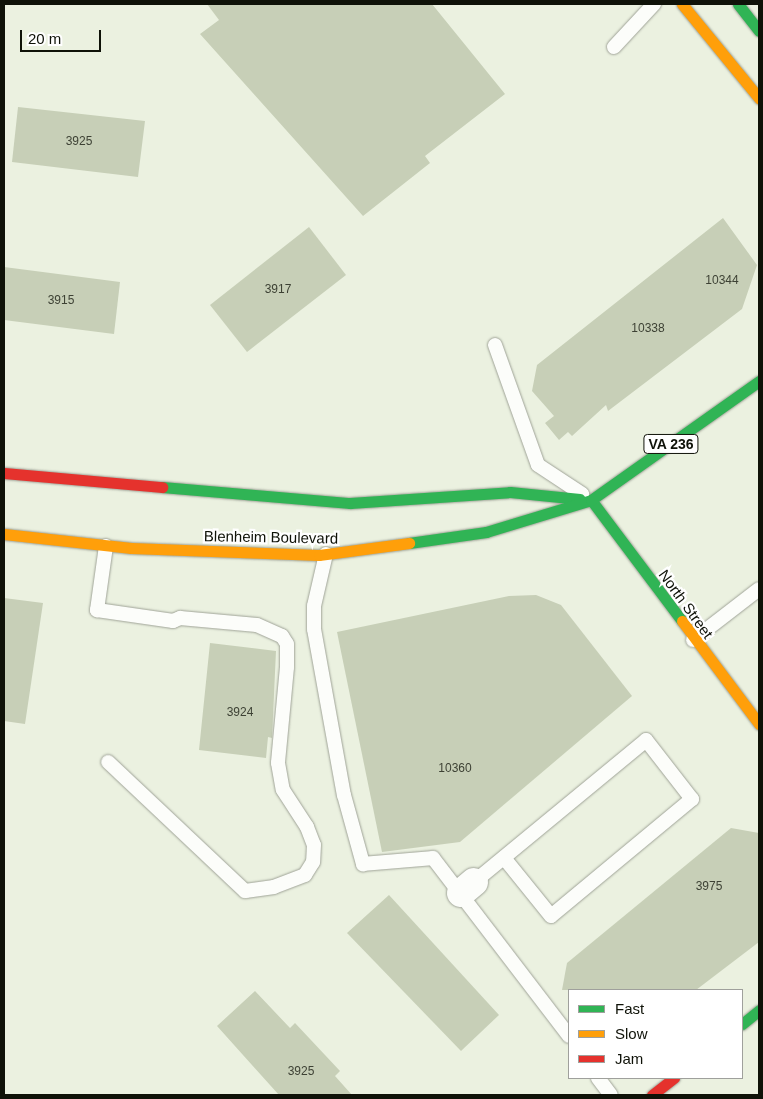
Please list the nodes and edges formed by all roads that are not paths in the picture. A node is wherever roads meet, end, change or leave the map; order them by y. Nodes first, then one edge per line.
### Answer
1 (654, 4) edge
2 (682, 4) edge
3 (687, 4) edge
4 (738, 4) edge
5 (759, 31) edge
6 (722, 32) dead end
7 (614, 47) dead end
8 (759, 98) edge
9 (495, 345) dead end
10 (759, 381) edge
11 (4, 473) edge
12 (592, 500) junction
13 (4, 534) edge
14 (106, 546) junction
15 (326, 554) junction
16 (759, 589) edge
17 (692, 640) junction
18 (758, 722) edge
19 (108, 762) dead end
20 (504, 858) junction
21 (467, 888) junction
22 (759, 1010) edge
23 (743, 1023) edge
24 (568, 1035) edge
25 (599, 1079) edge
26 (673, 1079) edge
27 (611, 1095) edge
28 (652, 1095) edge

1 - 7 lane
2 - 8 main road
3 - 6 main road
4 - 5 main road
9 - 12 lane
10 - 12 main road, Blenheim Boulevard / VA 236
11 - 12 main road
12 - 15 main road, Blenheim Boulevard
12 - 17 main road, North Street
13 - 14 main road, Blenheim Boulevard
14 - 15 main road, Blenheim Boulevard
14 - 19 lane
15 - 21 lane
16 - 17 lane
17 - 18 main road, North Street
20 - 20 lane
20 - 21 lane
21 - 24 lane
22 - 23 main road
25 - 27 lane
26 - 28 main road

